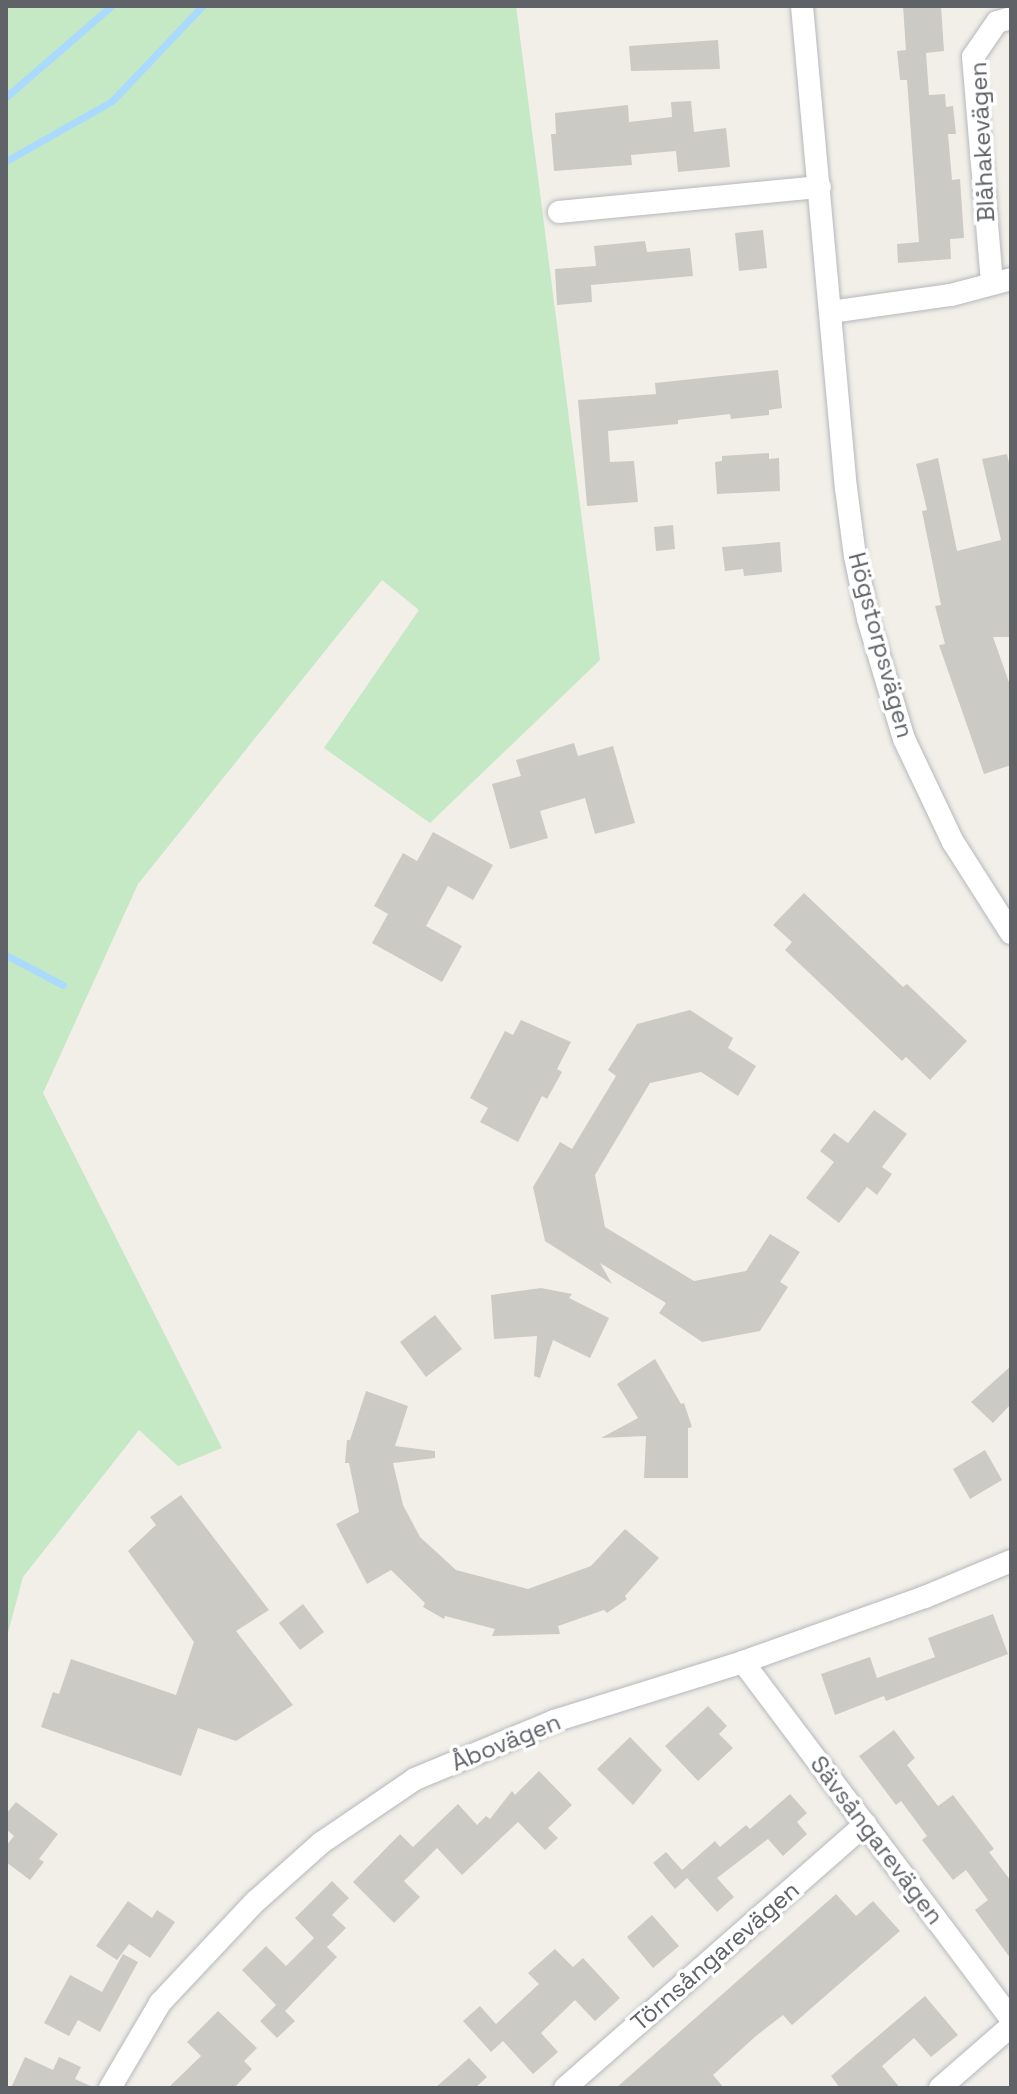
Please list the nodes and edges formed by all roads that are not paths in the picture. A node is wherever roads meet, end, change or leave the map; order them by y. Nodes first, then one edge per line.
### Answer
1 (802, 6) edge
2 (1011, 18) edge
3 (820, 187) junction
4 (559, 212) dead end
5 (1001, 281) edge
6 (831, 312) junction
7 (1011, 933) edge
8 (1011, 1561) edge
9 (743, 1662) junction
10 (865, 1824) junction
11 (1011, 2019) edge
12 (1011, 2026) edge
13 (110, 2088) edge
14 (565, 2088) edge
15 (940, 2088) edge

1 - 3 street, Högstorpsvägen
2 - 5 street, Blåhakevägen
3 - 4 street
3 - 6 street, Högstorpsvägen
5 - 6 street
6 - 7 street, Högstorpsvägen
8 - 9 street, Åbovägen
9 - 10 street, Sävsångarevägen
9 - 13 street, Åbovägen
10 - 11 street, Sävsångarevägen
10 - 14 street, Törnsångarevägen
12 - 15 street

